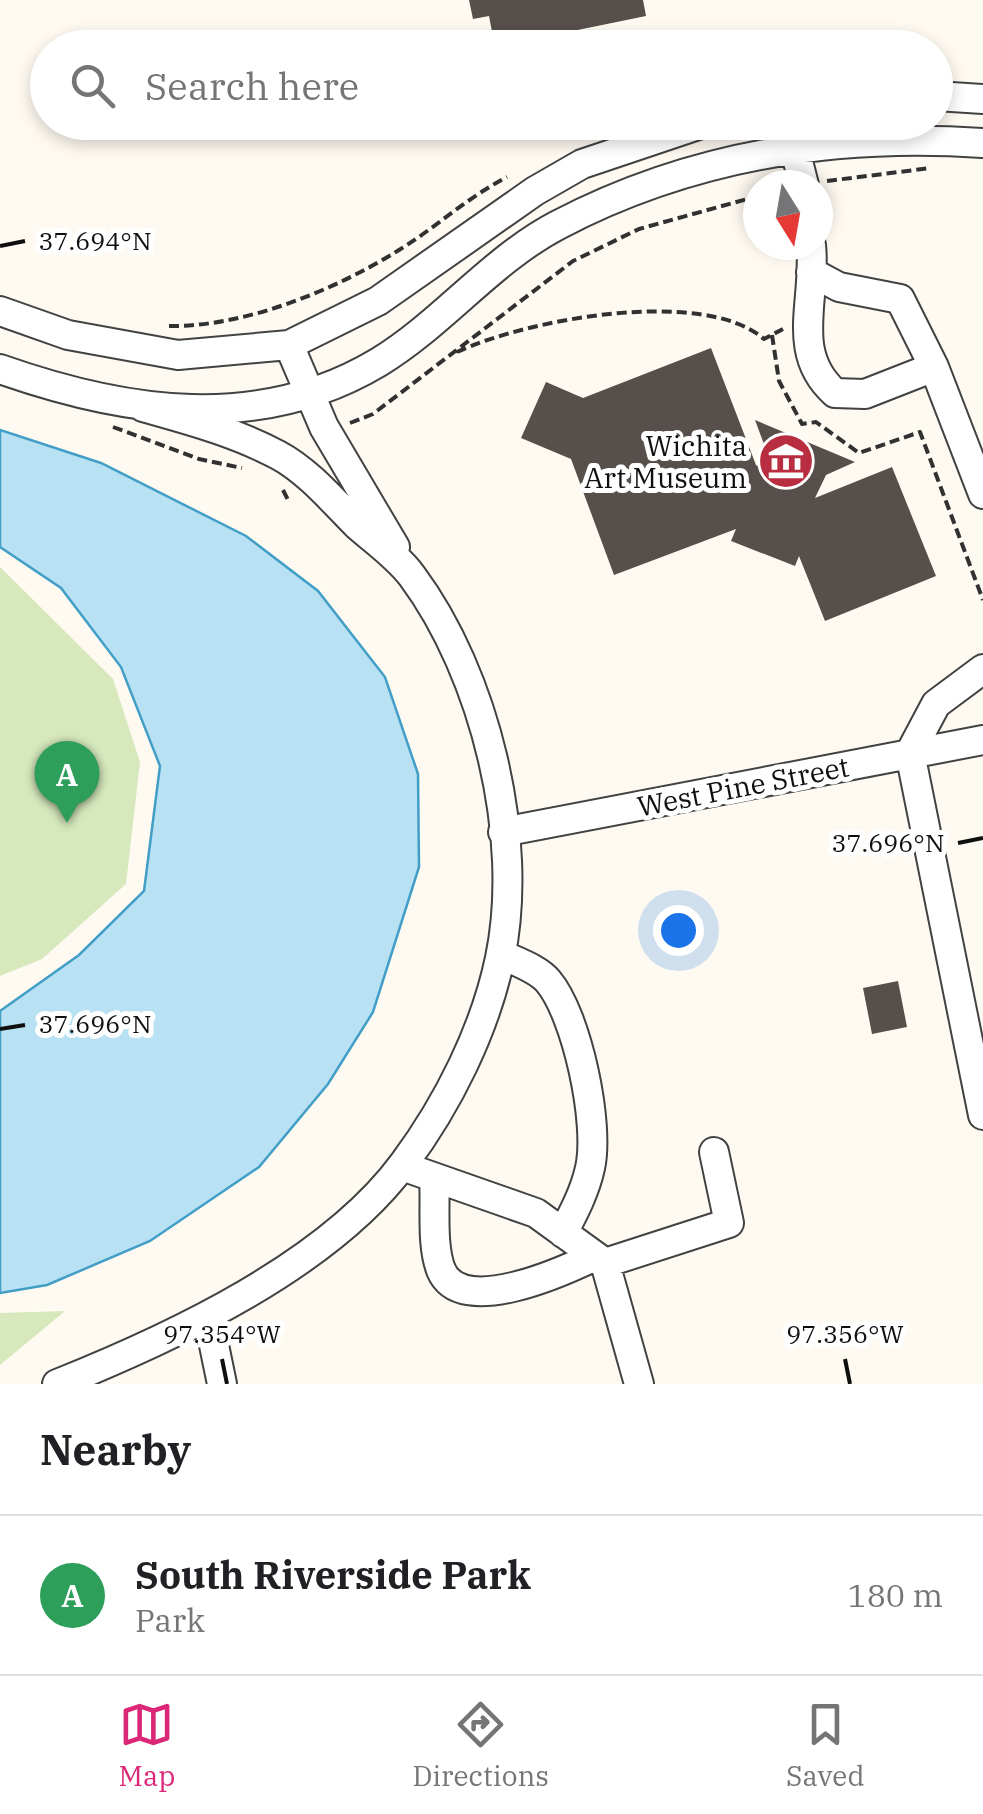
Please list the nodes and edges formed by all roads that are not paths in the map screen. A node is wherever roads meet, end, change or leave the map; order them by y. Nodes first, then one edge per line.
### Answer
1 (953, 97) edge
2 (983, 99) edge
3 (645, 140) edge
4 (779, 140) edge
5 (793, 140) edge
6 (940, 140) edge
7 (983, 143) edge
8 (808, 170) edge
9 (811, 260) edge
10 (813, 260) edge
11 (0, 312) edge
12 (289, 344) junction
13 (934, 368) junction
14 (0, 369) edge
15 (310, 395) junction
16 (143, 407) junction
17 (983, 494) edge
18 (411, 574) junction
19 (983, 669) edge
20 (983, 740) edge
21 (910, 753) junction
22 (504, 832) junction
23 (501, 954) junction
24 (983, 1115) edge
25 (714, 1152) dead end
26 (402, 1166) junction
27 (434, 1178) junction
28 (563, 1233) junction
29 (600, 1259) junction
30 (208, 1316) junction
31 (57, 1384) edge
32 (222, 1384) edge
33 (639, 1384) edge

1 - 2 street
3 - 12 street
4 - 15 street
5 - 8 street
6 - 7 street
9 - 13 street
10 - 13 street
11 - 12 street
12 - 15 street
13 - 17 street
14 - 16 street
15 - 16 street
15 - 18 street
16 - 18 street
18 - 22 street
19 - 21 street
20 - 21 street, West Pine Street
21 - 22 street, West Pine Street
21 - 24 street
22 - 23 street
23 - 26 street
23 - 28 street
25 - 29 street
26 - 27 street
26 - 30 street
27 - 28 street
27 - 29 street
28 - 29 street
29 - 33 street
30 - 31 street
30 - 32 street

